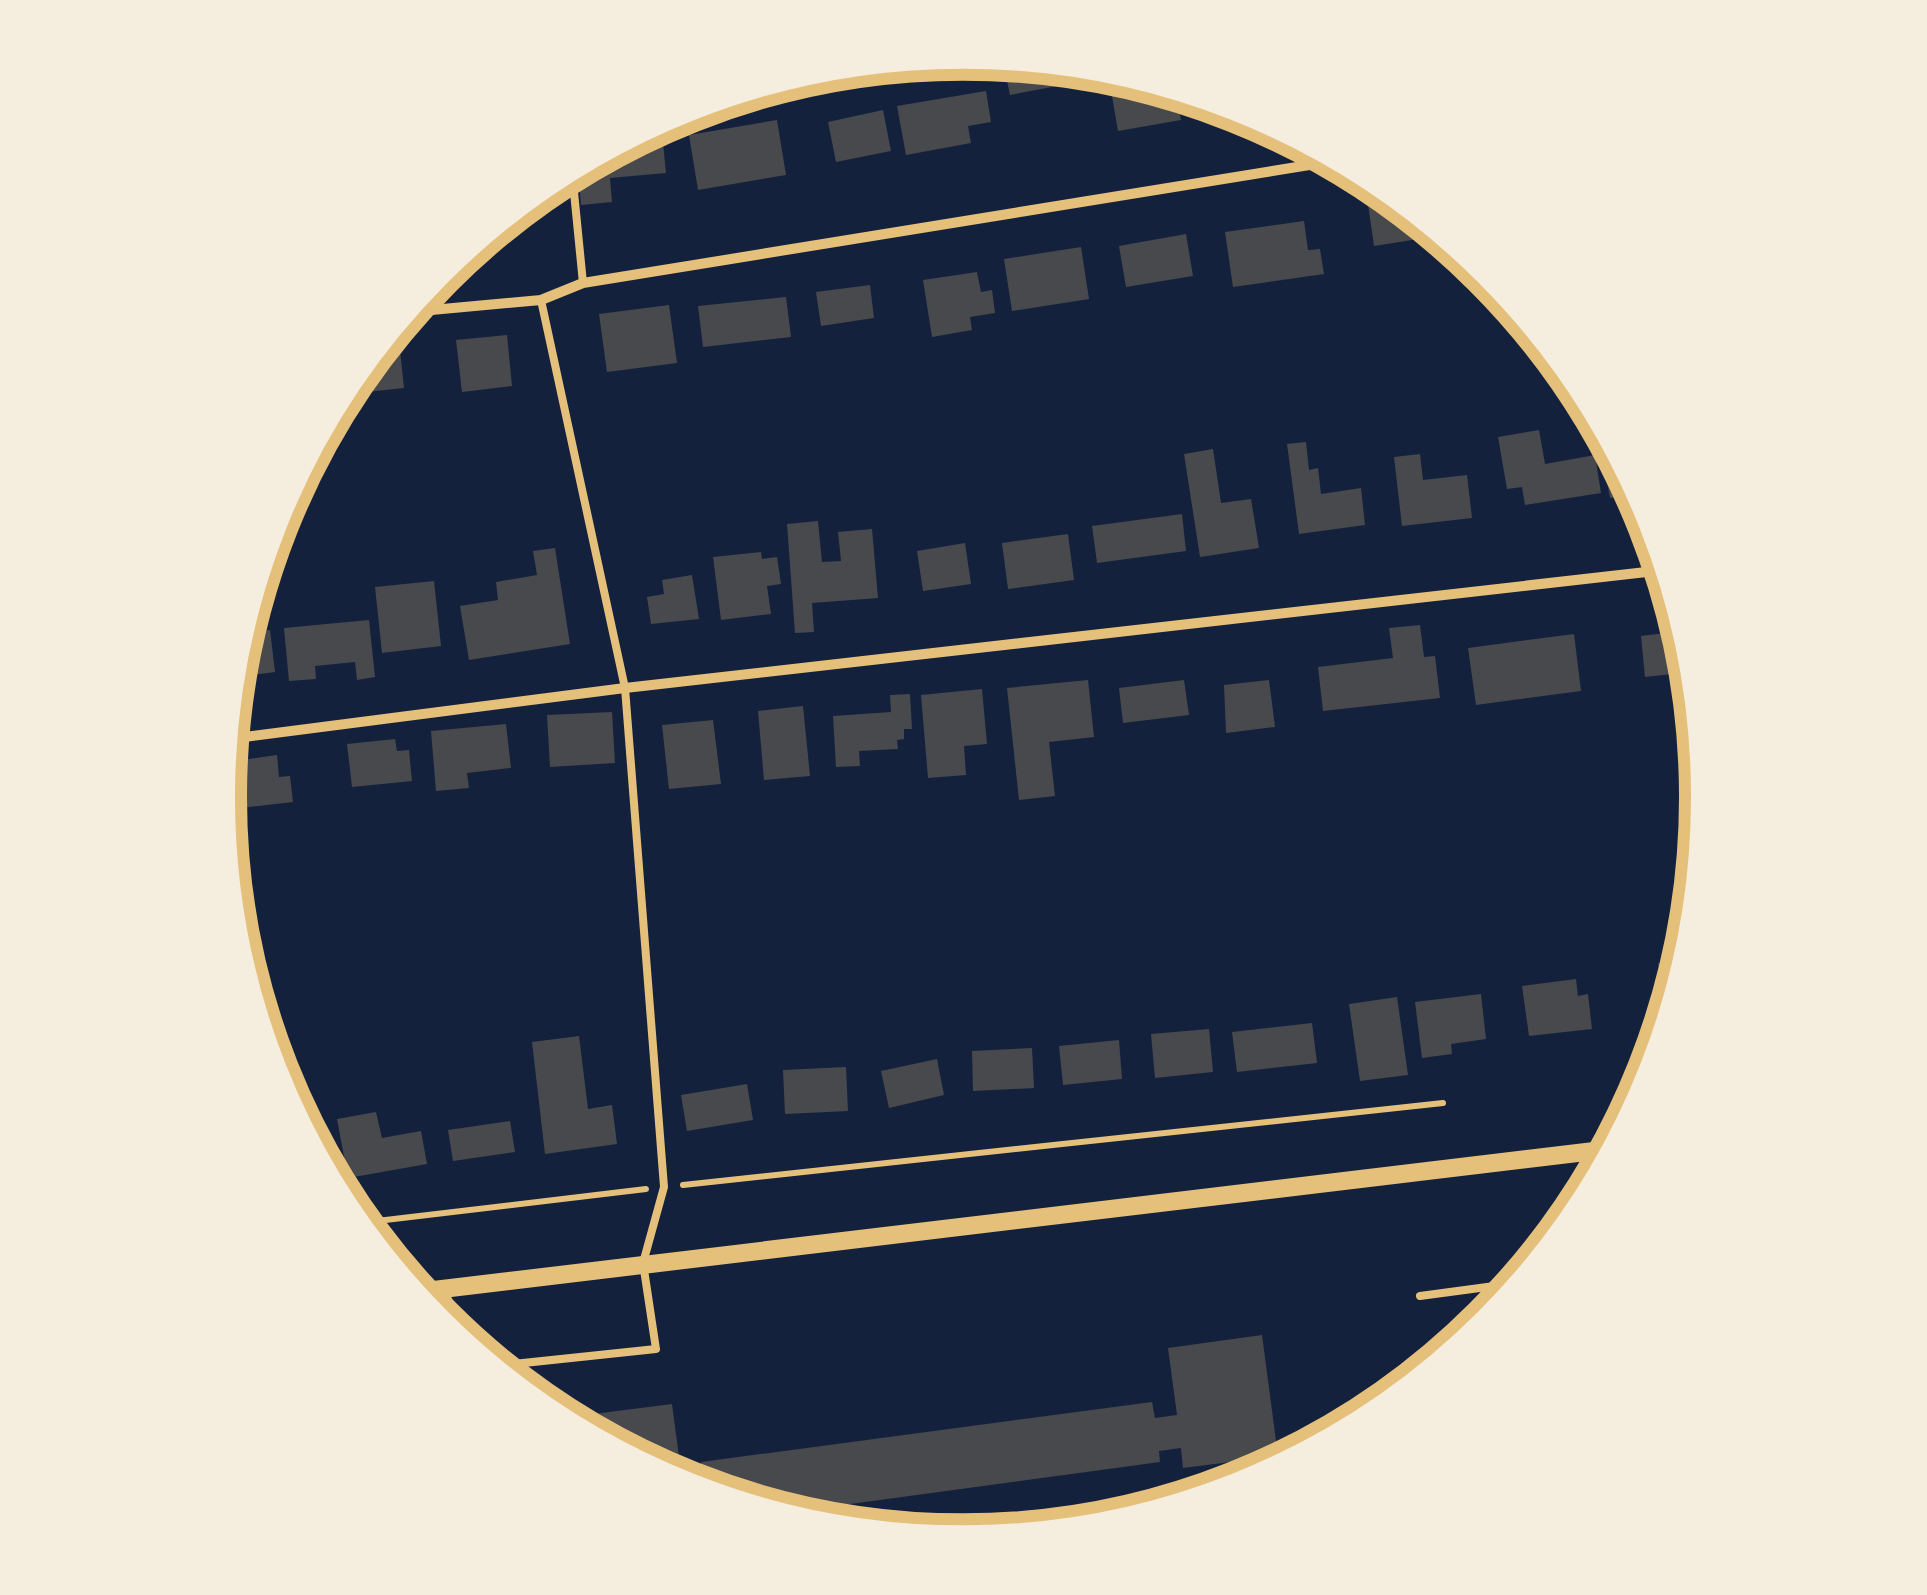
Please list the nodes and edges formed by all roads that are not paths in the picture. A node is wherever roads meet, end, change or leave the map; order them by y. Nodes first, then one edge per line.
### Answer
1 (1311, 165) edge
2 (574, 190) edge
3 (583, 284) junction
4 (541, 300) junction
5 (431, 310) edge
6 (1650, 572) edge
7 (625, 688) junction
8 (244, 738) edge
9 (1593, 1151) edge
10 (643, 1263) junction
11 (1495, 1287) edge
12 (445, 1289) junction
13 (436, 1290) edge
14 (1420, 1296) dead end
15 (449, 1304) edge
16 (515, 1364) edge

1 - 3 street
2 - 3 lane
3 - 4 street
4 - 5 street
4 - 7 lane
6 - 7 street
7 - 8 street
7 - 10 lane
9 - 10 street
10 - 12 street
10 - 16 lane
11 - 14 lane
12 - 13 street
12 - 15 lane

